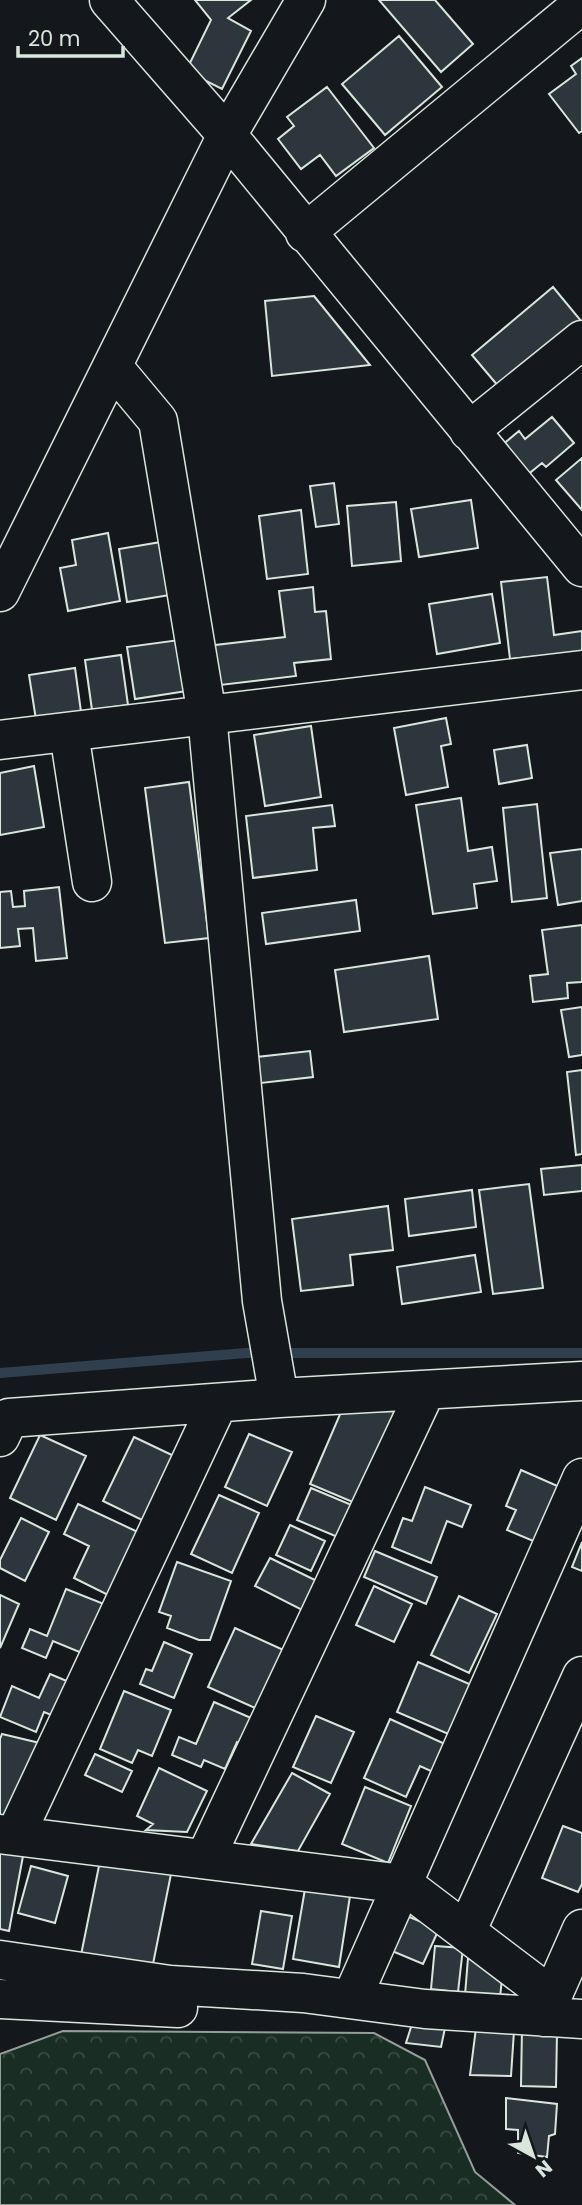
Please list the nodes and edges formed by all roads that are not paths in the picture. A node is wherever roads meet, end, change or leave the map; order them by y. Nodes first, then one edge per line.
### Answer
1 (109, 0) edge
2 (306, 0) edge
3 (580, 10) edge
4 (227, 135) junction
5 (305, 233) junction
6 (582, 340) edge
7 (113, 367) junction
8 (469, 431) junction
9 (577, 549) edge
10 (0, 592) edge
11 (582, 670) edge
12 (206, 715) junction
13 (69, 733) junction
14 (0, 740) edge
15 (92, 882) dead end
16 (582, 1381) edge
17 (426, 1390) junction
18 (279, 1398) junction
19 (218, 1402) junction
20 (3, 1425) edge
21 (582, 1478) edge
22 (582, 1676) edge
23 (7, 1835) edge
24 (205, 1859) junction
25 (402, 1884) junction
26 (582, 1929) edge
27 (466, 1931) junction
28 (0, 1960) edge
29 (303, 1993) junction
30 (352, 1998) junction
31 (0, 1999) edge
32 (547, 2007) junction
33 (582, 2020) edge

1 - 4 street
2 - 4 street
3 - 5 street
4 - 5 street
4 - 7 street
5 - 8 street
6 - 8 street
7 - 10 street
7 - 12 street
8 - 9 street
11 - 12 street
12 - 13 street
12 - 18 street
13 - 14 street
13 - 15 street
16 - 17 street
17 - 18 street
17 - 24 street
18 - 19 street
19 - 20 street
19 - 23 street
21 - 25 street
22 - 27 street
23 - 24 street
24 - 25 street
25 - 27 street
25 - 30 street
26 - 32 street
27 - 32 street
28 - 29 street
29 - 30 street
29 - 31 street
30 - 32 street
32 - 33 street

